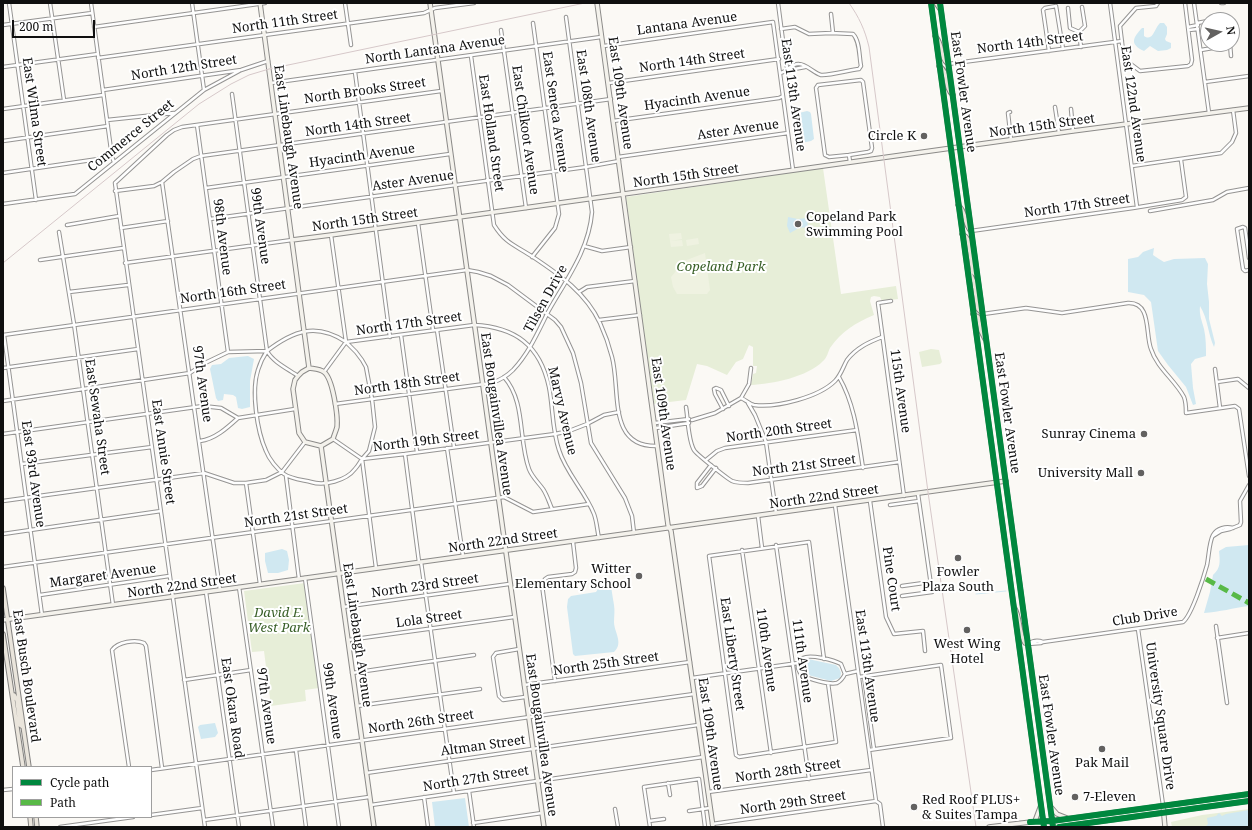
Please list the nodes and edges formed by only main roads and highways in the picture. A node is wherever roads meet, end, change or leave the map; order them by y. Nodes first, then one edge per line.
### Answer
1 (931, 3) edge
2 (936, 3) edge
3 (940, 3) edge
4 (941, 10) junction
5 (935, 36) junction
6 (948, 64) junction
7 (939, 66) junction
8 (953, 95) junction
9 (958, 205) junction
10 (971, 231) junction
11 (962, 234) junction
12 (967, 268) junction
13 (977, 276) junction
14 (973, 314) junction
15 (983, 314) junction
16 (986, 340) junction
17 (3, 588) edge
18 (1013, 606) junction
19 (5, 620) edge
20 (3, 634) edge
21 (1028, 644) junction
22 (12, 692) junction
23 (24, 727) junction
24 (23, 766) edge
25 (29, 766) edge
26 (1044, 827) edge
27 (1053, 827) edge

1 - 5 main road, East Fowler Avenue
2 - 4 main road
3 - 4 main road, East Fowler Avenue
4 - 6 main road, East Fowler Avenue
5 - 6 main road
5 - 7 main road, East Fowler Avenue
6 - 8 main road, East Fowler Avenue
7 - 8 main road
7 - 9 main road, East Fowler Avenue
8 - 10 main road, East Fowler Avenue
9 - 10 main road
9 - 11 main road, East Fowler Avenue
10 - 13 main road, East Fowler Avenue
11 - 12 main road, East Fowler Avenue
11 - 13 main road
12 - 14 main road, East Fowler Avenue
12 - 15 main road
13 - 15 main road, East Fowler Avenue
14 - 16 main road
14 - 18 main road, East Fowler Avenue
15 - 16 main road, East Fowler Avenue
16 - 21 main road, East Fowler Avenue
17 - 19 main road, East Busch Boulevard
18 - 21 main road
18 - 26 main road, East Fowler Avenue
19 - 23 main road, East Busch Boulevard
20 - 22 main road, East Busch Boulevard
21 - 27 main road, East Fowler Avenue
22 - 23 main road
22 - 24 main road, East Busch Boulevard
23 - 25 main road, East Busch Boulevard

